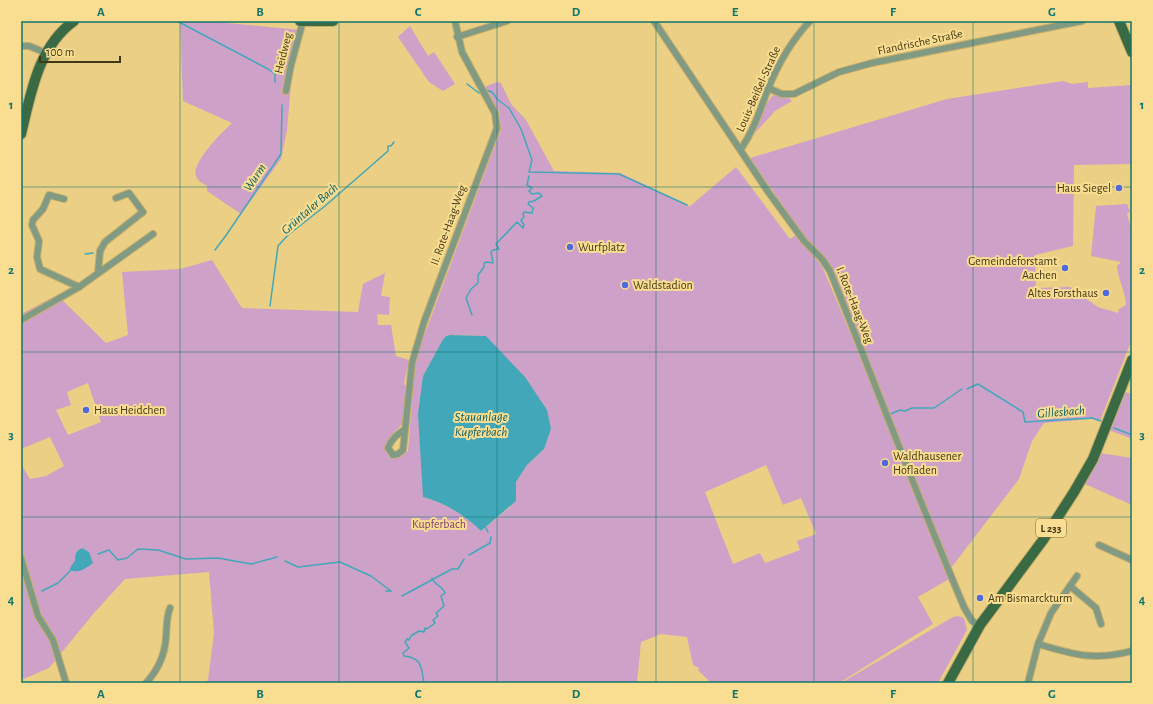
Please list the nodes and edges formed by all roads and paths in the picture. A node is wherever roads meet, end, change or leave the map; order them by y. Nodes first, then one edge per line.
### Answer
1 (74, 21) edge
2 (300, 21) edge
3 (303, 21) edge
4 (333, 21) edge
5 (455, 21) edge
6 (507, 21) edge
7 (654, 21) edge
8 (810, 21) edge
9 (1082, 21) edge
10 (1119, 21) edge
11 (457, 37) junction
12 (21, 46) edge
13 (1132, 52) edge
14 (46, 53) junction
15 (768, 88) junction
16 (286, 91) dead end
17 (21, 134) edge
18 (741, 149) junction
19 (116, 198) dead end
20 (64, 199) dead end
21 (153, 234) dead end
22 (98, 273) junction
23 (79, 287) junction
24 (21, 320) edge
25 (1132, 360) edge
26 (405, 429) dead end
27 (1099, 545) dead end
28 (21, 558) edge
29 (1132, 560) edge
30 (1077, 576) dead end
31 (1070, 586) junction
32 (170, 608) dead end
33 (1101, 624) dead end
34 (980, 625) junction
35 (1038, 644) junction
36 (1132, 651) edge
37 (66, 683) edge
38 (146, 683) edge
39 (948, 683) edge
40 (1028, 683) edge

1 - 14 main road
2 - 3 main road
3 - 4 main road
3 - 16 street, Heidweg
5 - 11 street, II. Rote-Haag-Weg
6 - 11 street
7 - 18 street, I. Rote-Haag-Weg
8 - 15 street, Louis-Beißel-Straße
9 - 15 street, Flandrische Straße
10 - 13 main road
11 - 26 street, II. Rote-Haag-Weg
12 - 14 street
14 - 17 main road
15 - 18 street, Louis-Beißel-Straße
18 - 34 street, I. Rote-Haag-Weg
19 - 22 street
20 - 23 street
21 - 22 street
22 - 23 street
23 - 24 street
25 - 34 main road, L 233
27 - 29 street
28 - 37 street
30 - 31 street
31 - 33 street
31 - 35 street
32 - 38 street
34 - 39 main road, L 233
35 - 36 street
35 - 40 street

